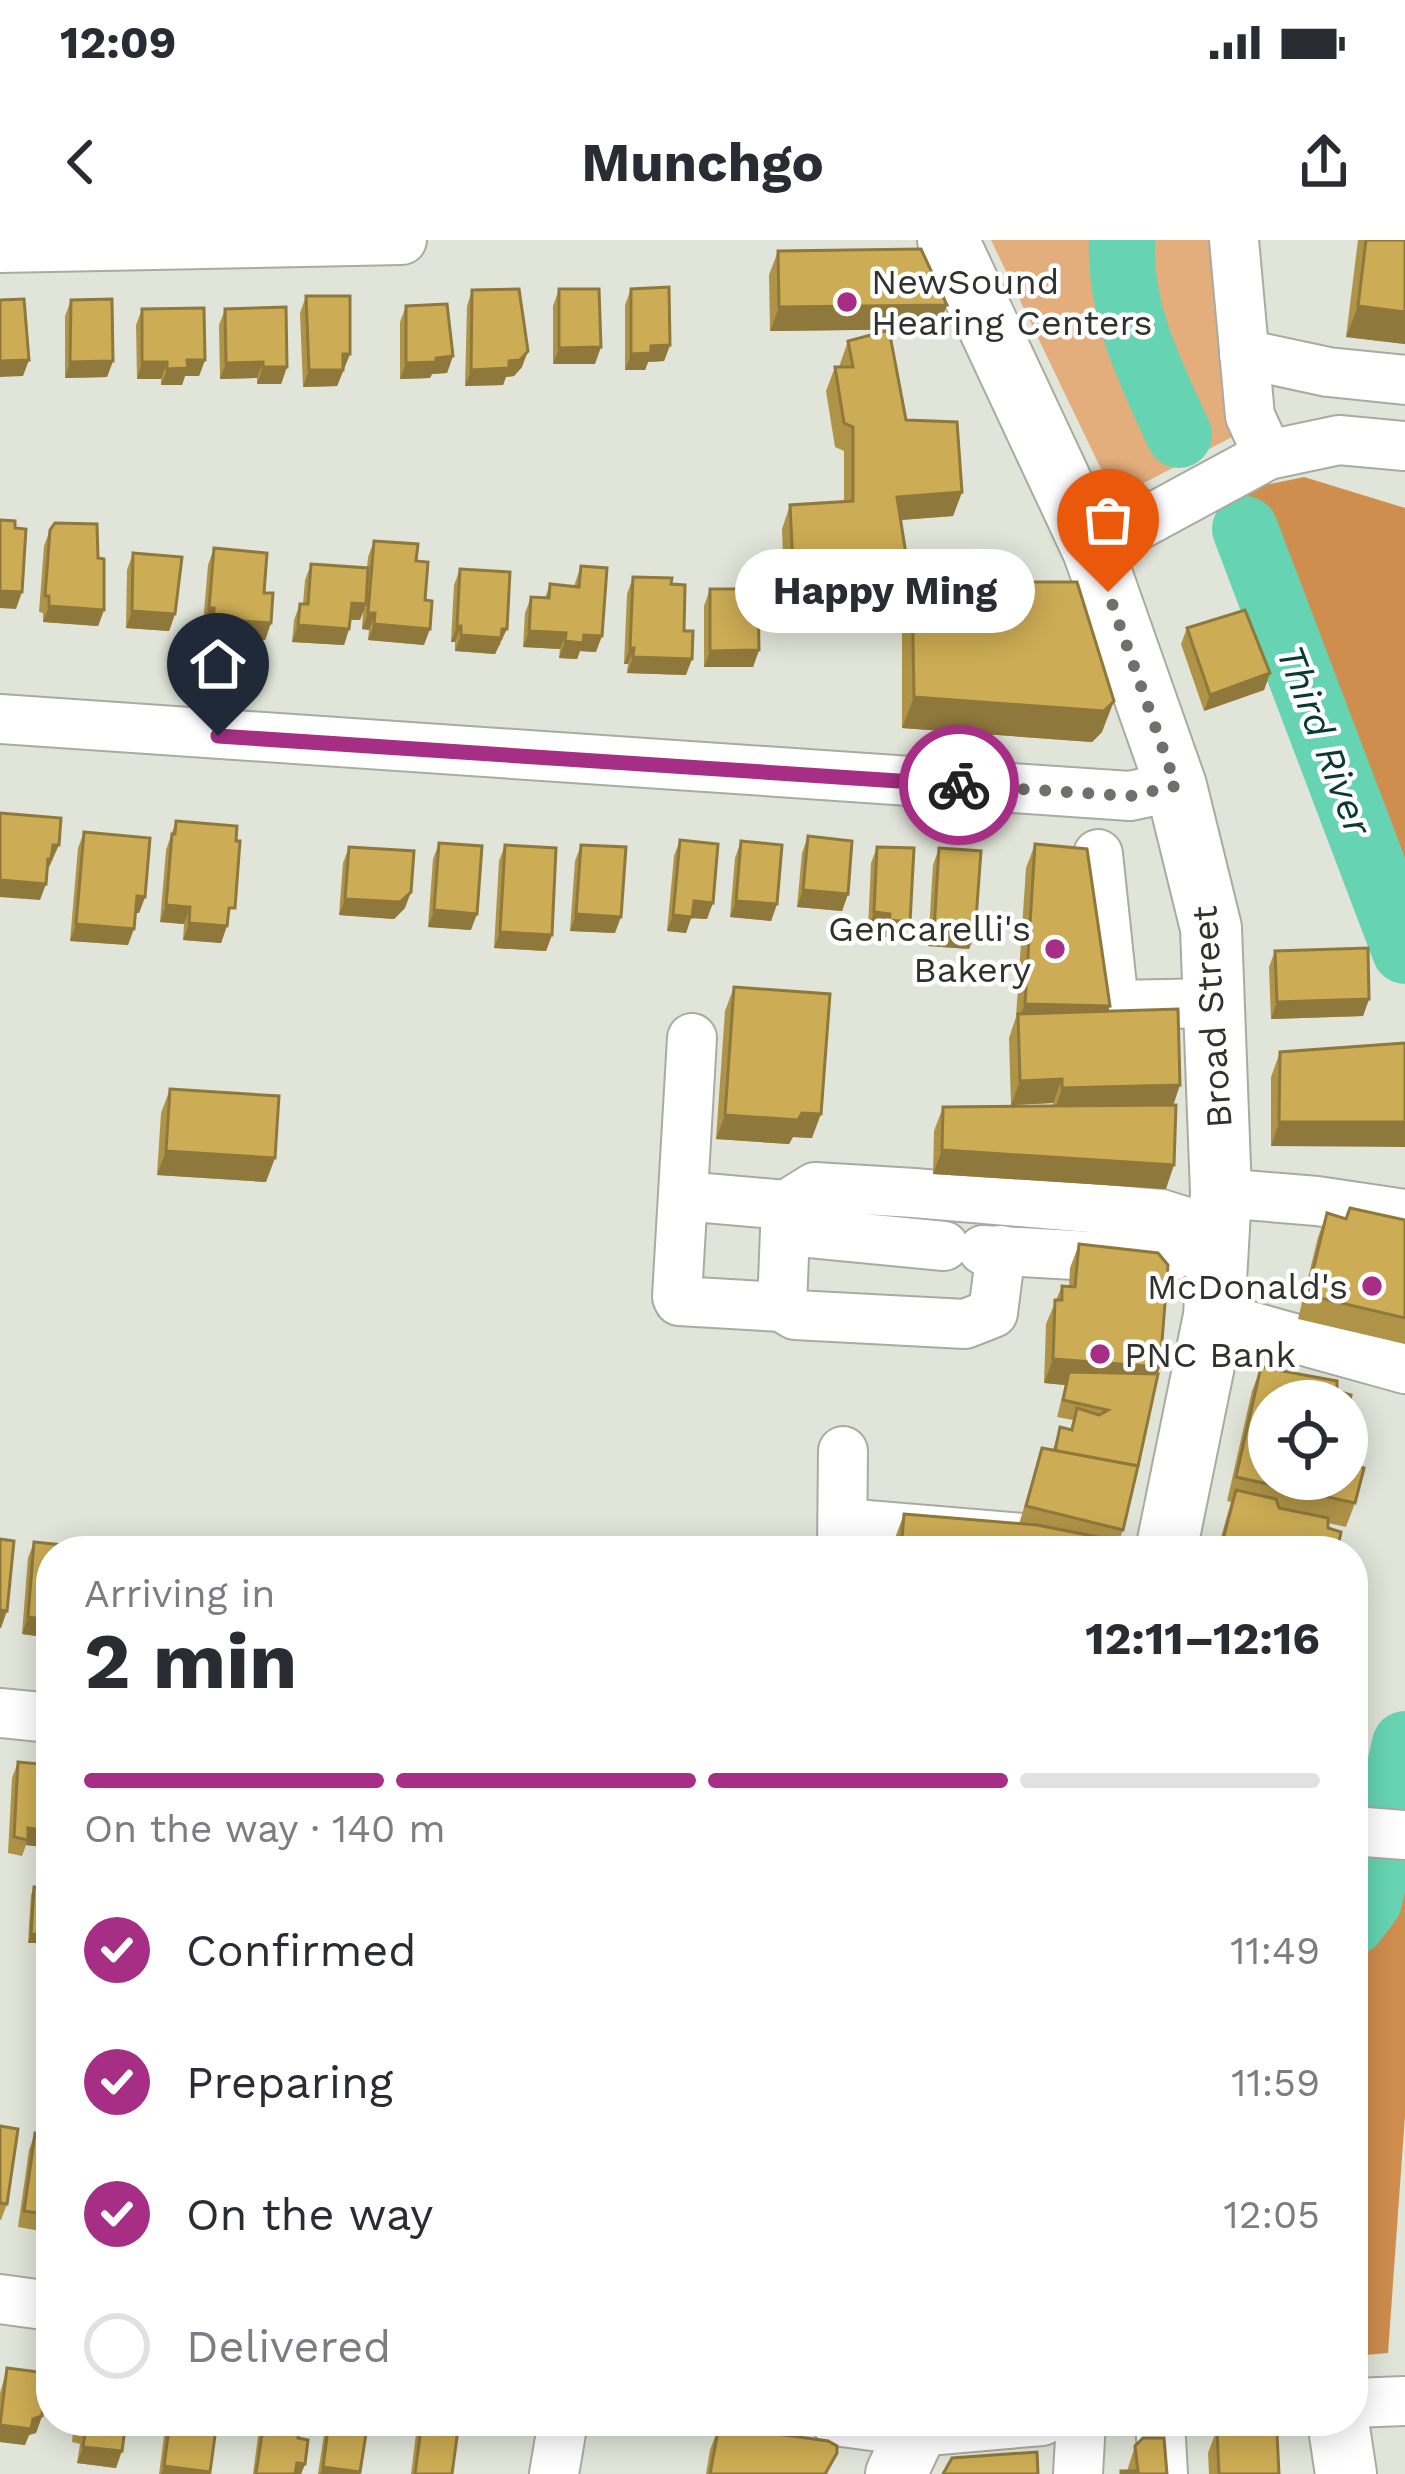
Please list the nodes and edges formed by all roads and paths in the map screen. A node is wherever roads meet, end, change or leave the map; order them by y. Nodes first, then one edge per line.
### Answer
1 (402, 240) edge
2 (948, 240) edge
3 (1234, 240) edge
4 (0, 248) edge
5 (1244, 354) junction
6 (1405, 380) edge
7 (1405, 446) edge
8 (1268, 455) junction
9 (1093, 550) junction
10 (0, 719) edge
11 (1176, 786) junction
12 (1098, 854) dead end
13 (1214, 1003) junction
14 (692, 1037) dead end
15 (683, 1196) junction
16 (786, 1205) junction
17 (1220, 1212) junction
18 (1405, 1214) edge
19 (976, 1249) junction
20 (782, 1307) junction
21 (1214, 1316) junction
22 (1405, 1369) edge
23 (843, 1451) dead end
24 (843, 1536) edge
25 (1169, 1536) edge
26 (0, 1713) edge
27 (36, 1717) edge
28 (1368, 1832) edge
29 (1405, 1835) edge
30 (0, 2299) edge
31 (36, 2304) edge
32 (560, 2436) edge
33 (948, 2436) edge
34 (1080, 2436) edge
35 (1161, 2436) edge
36 (1358, 2436) edge
37 (911, 2442) edge
38 (554, 2474) edge
39 (1078, 2474) edge
40 (1163, 2474) edge
41 (1346, 2474) edge

1 - 4 street
2 - 9 main road, Broad Street
3 - 5 street
5 - 6 street
5 - 8 street
7 - 8 street
8 - 9 street
9 - 11 main road, Broad Street
10 - 11 street
11 - 13 main road, Broad Street
12 - 13 street
13 - 17 main road, Broad Street
14 - 15 street
15 - 16 street
15 - 20 street
16 - 17 street
16 - 19 street
16 - 20 street
17 - 18 street
17 - 19 street
17 - 21 main road, Broad Street
19 - 20 street
21 - 22 street
21 - 25 main road, Broad Street
23 - 24 street
26 - 27 street
28 - 29 street
30 - 31 street
32 - 38 street
33 - 37 street
34 - 39 street
35 - 40 street
36 - 41 main road

